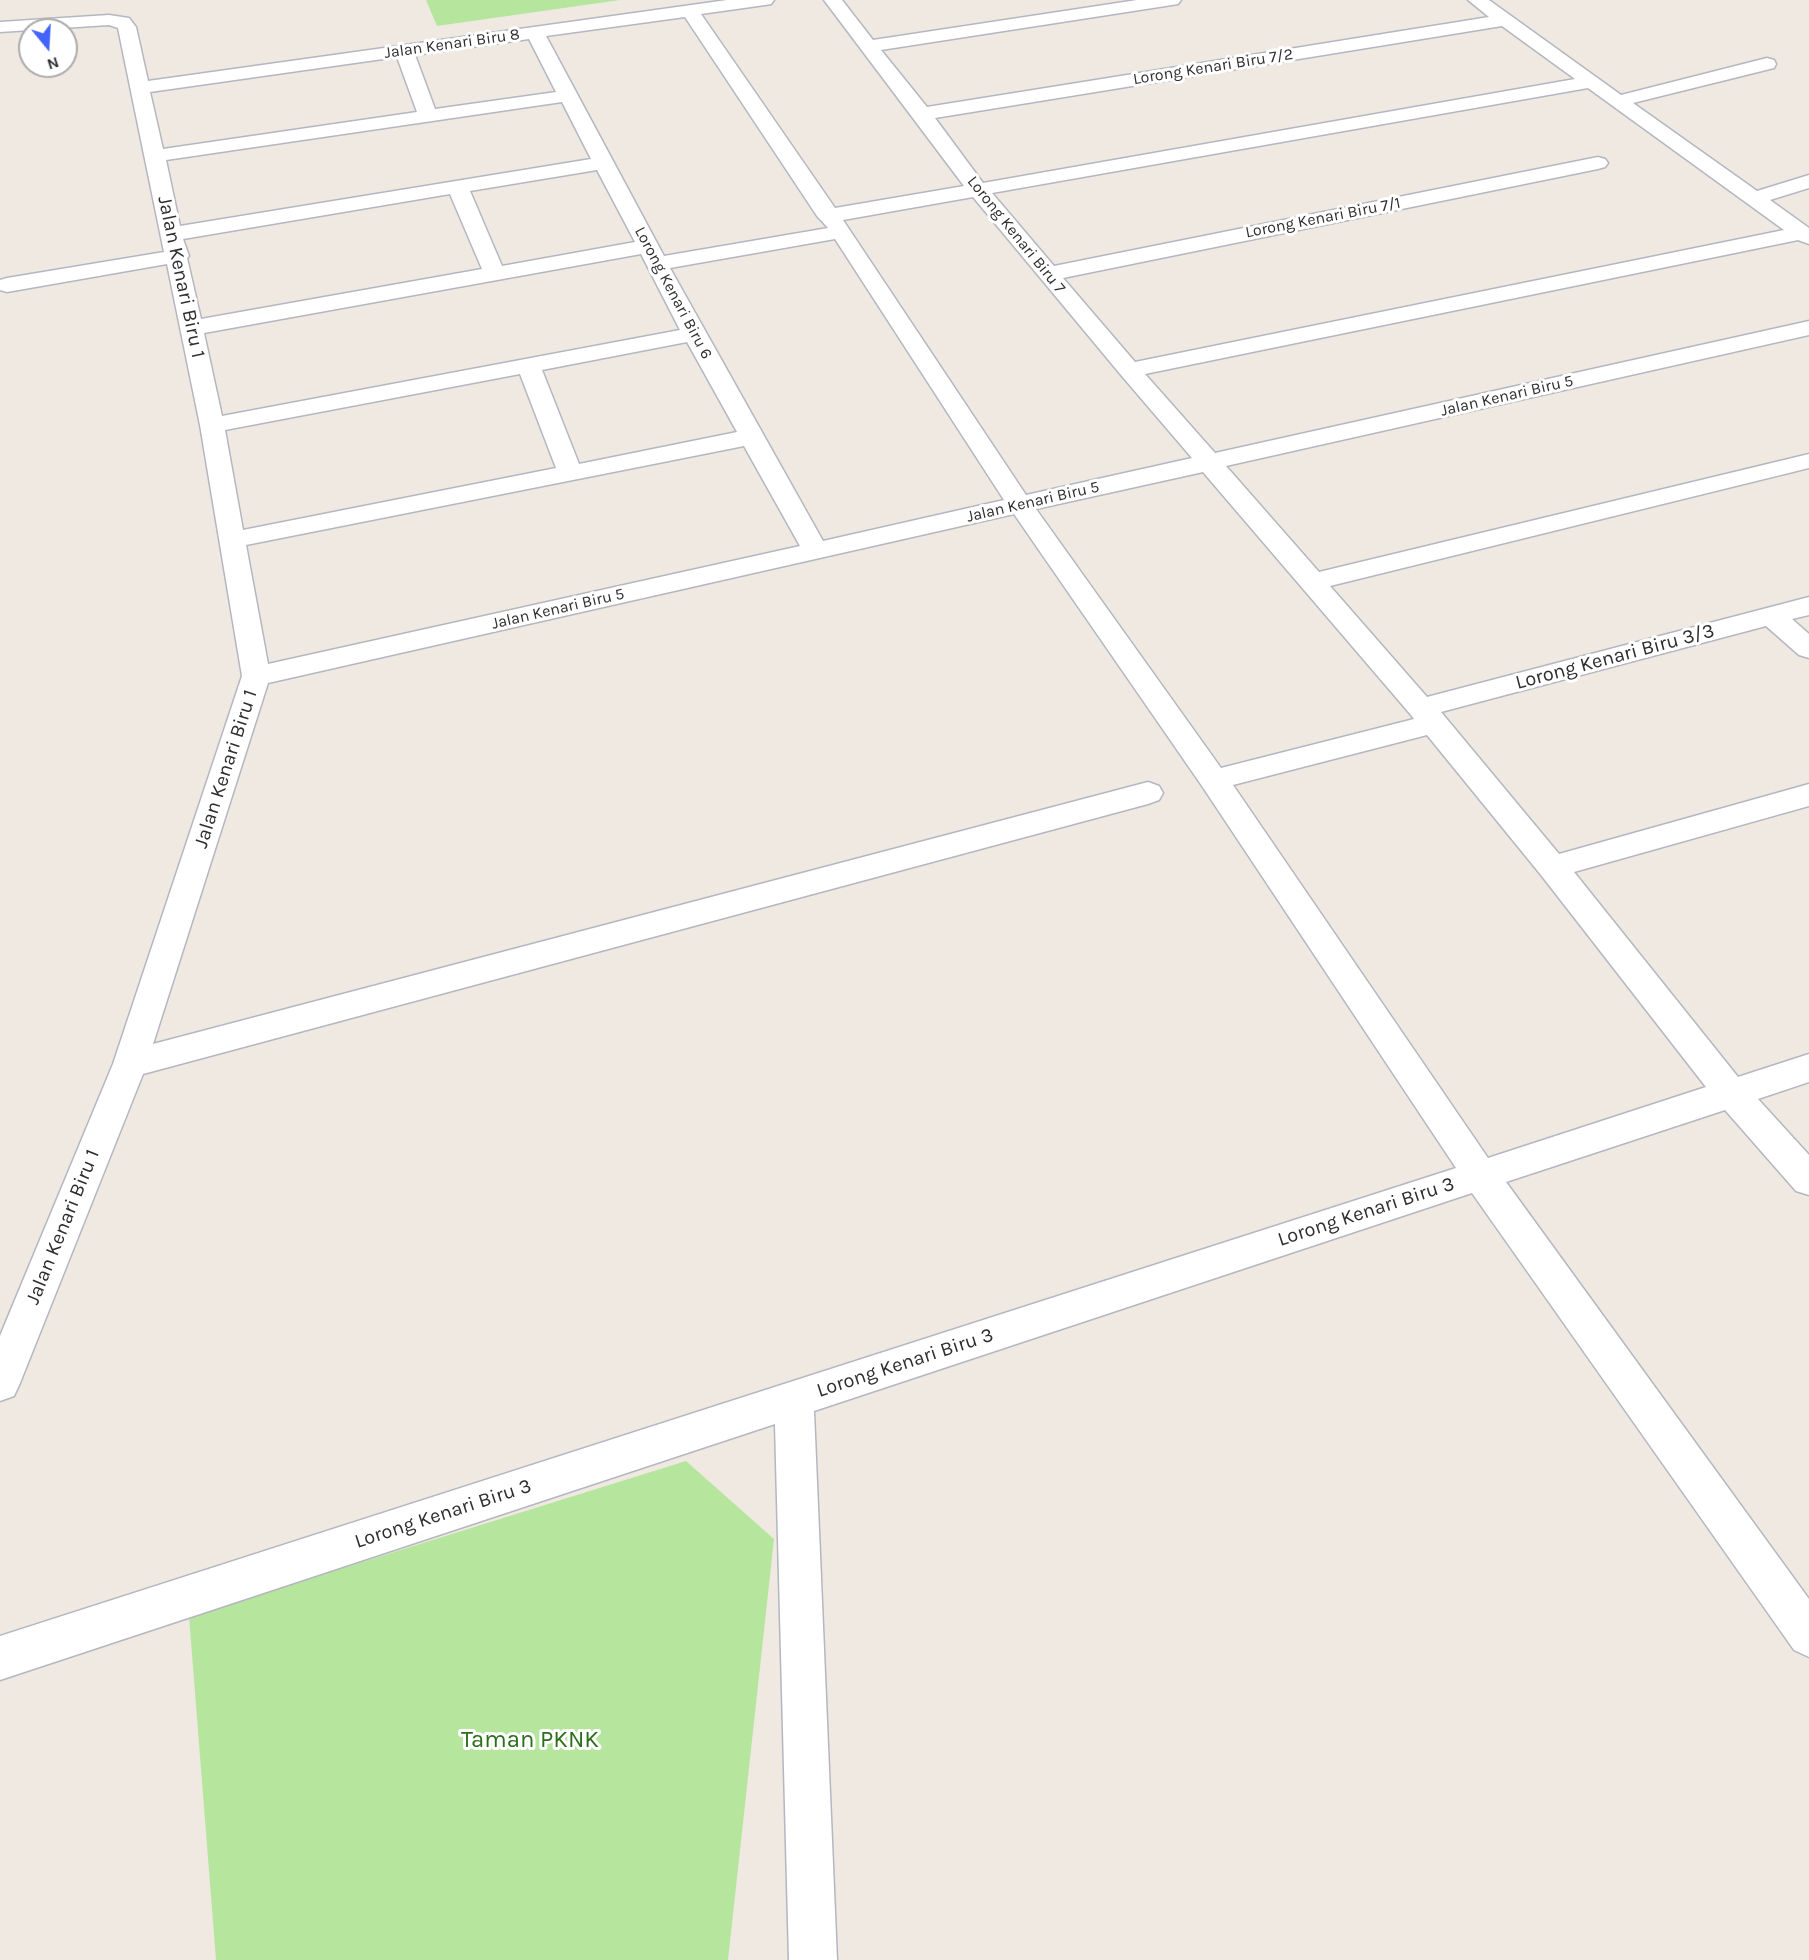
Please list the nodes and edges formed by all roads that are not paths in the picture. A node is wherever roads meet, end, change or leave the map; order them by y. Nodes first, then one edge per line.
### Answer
1 (765, 0) edge
2 (833, 0) edge
3 (1172, 0) edge
4 (1477, 0) edge
5 (690, 10) junction
6 (1504, 20) junction
7 (0, 27) edge
8 (535, 33) junction
9 (868, 46) junction
10 (404, 51) junction
11 (1767, 64) dead end
12 (1590, 81) junction
13 (139, 88) junction
14 (567, 96) junction
15 (1619, 101) junction
16 (922, 114) junction
17 (428, 116) junction
18 (154, 156) junction
19 (1598, 163) dead end
20 (602, 164) junction
21 (1809, 181) edge
22 (458, 188) junction
23 (978, 190) junction
24 (1755, 198) junction
25 (834, 224) junction
26 (1805, 236) edge
27 (175, 245) junction
28 (654, 255) junction
29 (495, 274) junction
30 (1047, 274) junction
31 (7, 285) dead end
32 (191, 328) junction
33 (1809, 328) edge
34 (694, 334) junction
35 (529, 366) junction
36 (1129, 370) junction
37 (212, 425) junction
38 (751, 437) junction
39 (1809, 460) edge
40 (1209, 462) junction
41 (570, 473) junction
42 (1020, 505) junction
43 (234, 540) junction
44 (816, 551) junction
45 (1313, 582) junction
46 (1809, 606) edge
47 (1771, 616) junction
48 (1809, 649) edge
49 (256, 676) junction
50 (1427, 716) junction
51 (1232, 775) dead end
52 (1148, 793) dead end
53 (1809, 795) edge
54 (1552, 867) junction
55 (130, 1064) junction
56 (1809, 1068) edge
57 (1731, 1093) junction
58 (1480, 1175) junction
59 (1809, 1180) edge
60 (15, 1309) edge
61 (0, 1383) edge
62 (794, 1399) junction
63 (1809, 1635) edge
64 (0, 1658) edge
65 (813, 1960) edge

1 - 5 street, Jalan Kenari Biru 8
2 - 9 street, Lorong Kenari Biru 7
3 - 9 street
4 - 6 street
5 - 8 street, Jalan Kenari Biru 8
5 - 25 street
6 - 12 street
6 - 16 street, Lorong Kenari Biru 7/2
7 - 13 street, Jalan Kenari Biru 1
8 - 10 street, Jalan Kenari Biru 8
8 - 14 street, Lorong Kenari Biru 6
9 - 16 street, Lorong Kenari Biru 7
10 - 13 street, Jalan Kenari Biru 8
10 - 17 street
11 - 15 street
12 - 15 street
12 - 23 street
13 - 18 street, Jalan Kenari Biru 1
14 - 17 street
14 - 20 street, Lorong Kenari Biru 6
15 - 24 street
16 - 23 street, Lorong Kenari Biru 7
17 - 18 street
18 - 27 street, Jalan Kenari Biru 1
19 - 30 street, Lorong Kenari Biru 7/1
20 - 22 street
20 - 28 street, Lorong Kenari Biru 6
21 - 24 street
22 - 27 street
22 - 29 street
23 - 25 street
23 - 30 street, Lorong Kenari Biru 7
24 - 26 street
25 - 28 street
25 - 42 street
26 - 36 street
27 - 31 street
27 - 32 street, Jalan Kenari Biru 1
28 - 29 street
28 - 34 street, Lorong Kenari Biru 6
29 - 32 street
30 - 36 street, Lorong Kenari Biru 7
32 - 37 street, Jalan Kenari Biru 1
33 - 40 street, Jalan Kenari Biru 5
34 - 35 street
34 - 38 street, Lorong Kenari Biru 6
35 - 37 street
35 - 41 street
36 - 40 street, Lorong Kenari Biru 7
37 - 43 street, Jalan Kenari Biru 1
38 - 41 street
38 - 44 street, Lorong Kenari Biru 6
39 - 45 street
40 - 42 street, Jalan Kenari Biru 5
40 - 45 street, Lorong Kenari Biru 7
41 - 43 street
42 - 44 street, Jalan Kenari Biru 5
42 - 58 street
43 - 49 street, Jalan Kenari Biru 1
44 - 49 street, Jalan Kenari Biru 5
45 - 50 street, Lorong Kenari Biru 7
46 - 47 street, Lorong Kenari Biru 3/3
47 - 48 street
47 - 50 street, Lorong Kenari Biru 3/3
49 - 55 street, Jalan Kenari Biru 1
50 - 51 street, Lorong Kenari Biru 3/3
50 - 54 street, Lorong Kenari Biru 7
52 - 55 street
53 - 54 street
54 - 57 street, Lorong Kenari Biru 7
55 - 60 street, Jalan Kenari Biru 1
56 - 57 street, Lorong Kenari Biru 3
57 - 58 street, Lorong Kenari Biru 3
57 - 59 street, Lorong Kenari Biru 7
58 - 62 street, Lorong Kenari Biru 3
58 - 63 street
60 - 61 street, Jalan Kenari Biru 1
62 - 64 street, Lorong Kenari Biru 3
62 - 65 street

